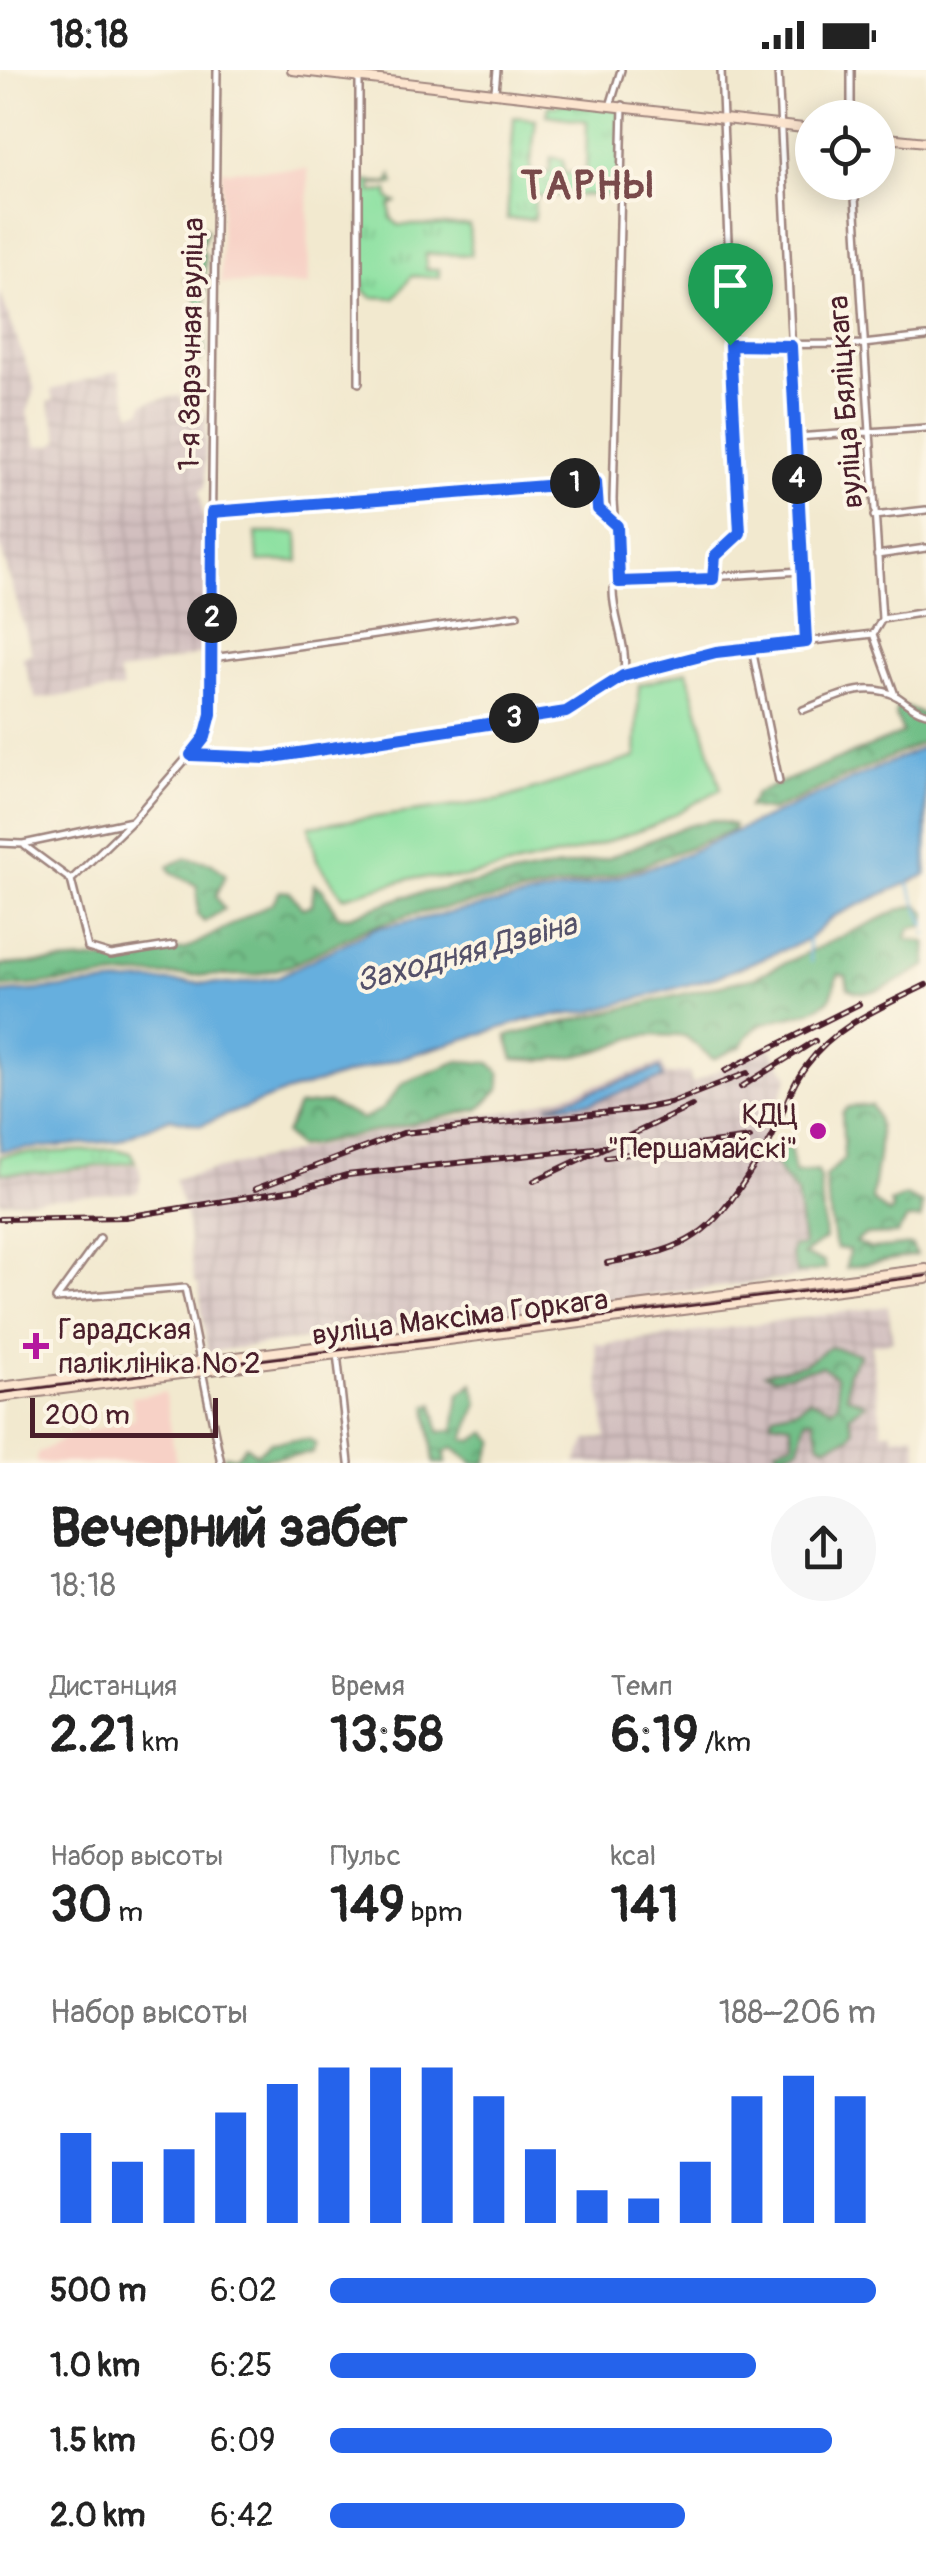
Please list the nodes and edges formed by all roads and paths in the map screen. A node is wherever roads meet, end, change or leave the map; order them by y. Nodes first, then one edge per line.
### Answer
1 (217, 70) edge
2 (292, 70) edge
3 (497, 70) edge
4 (622, 70) edge
5 (721, 70) edge
6 (778, 70) edge
7 (851, 70) edge
8 (359, 77) junction
9 (496, 91) junction
10 (851, 100) edge
11 (611, 103) junction
12 (623, 105) junction
13 (722, 118) junction
14 (780, 125) junction
15 (795, 127) edge
16 (895, 139) edge
17 (926, 142) edge
18 (855, 200) edge
19 (926, 337) edge
20 (863, 344) junction
21 (730, 345) junction
22 (791, 346) junction
23 (359, 383) dead end
24 (926, 428) edge
25 (868, 434) junction
26 (796, 437) junction
27 (926, 510) edge
28 (212, 512) junction
29 (874, 516) junction
30 (617, 526) junction
31 (926, 548) edge
32 (878, 555) junction
33 (801, 571) junction
34 (713, 579) junction
35 (619, 582) junction
36 (926, 612) edge
37 (517, 615) dead end
38 (882, 620) junction
39 (873, 634) junction
40 (806, 642) junction
41 (752, 649) junction
42 (212, 658) junction
43 (623, 676) junction
44 (896, 696) junction
45 (803, 710) dead end
46 (926, 713) edge
47 (205, 737) junction
48 (191, 755) junction
49 (213, 755) junction
50 (779, 781) dead end
51 (132, 820) junction
52 (0, 843) edge
53 (23, 844) junction
54 (71, 880) junction
55 (174, 945) dead end
56 (100, 1238) dead end
57 (926, 1269) edge
58 (926, 1279) edge
59 (836, 1286) junction
60 (746, 1298) junction
61 (408, 1335) junction
62 (336, 1344) junction
63 (410, 1346) junction
64 (337, 1355) junction
65 (203, 1367) junction
66 (0, 1387) edge
67 (0, 1398) edge
68 (221, 1463) edge
69 (349, 1463) edge

1 - 28 street, 1-я Зарэчная вуліца
2 - 8 main road
3 - 9 street
4 - 11 street
5 - 13 street
6 - 14 street
7 - 10 street
8 - 9 main road
8 - 23 street
9 - 11 main road
11 - 12 main road
12 - 13 main road
12 - 30 street
13 - 14 main road
13 - 21 street
14 - 15 main road
14 - 22 street
16 - 17 main road
18 - 20 street, вуліца Бяліцкага
19 - 20 street
20 - 22 street
20 - 25 street, вуліца Бяліцкага
21 - 22 street
21 - 34 street
22 - 26 street
24 - 25 street
25 - 26 street
25 - 29 street, вуліца Бяліцкага
26 - 33 street
27 - 29 street
28 - 30 street
28 - 42 street, 1-я Зарэчная вуліца
29 - 32 street, вуліца Бяліцкага
30 - 35 street
31 - 32 street
32 - 38 street, вуліца Бяліцкага
33 - 34 street
33 - 40 street
34 - 35 street
35 - 43 street
36 - 38 street
37 - 42 street
38 - 39 street
39 - 40 street
39 - 44 street
40 - 41 street
41 - 43 street
41 - 50 street
42 - 47 street, 1-я Зарэчная вуліца
43 - 49 street
44 - 45 street
44 - 46 street
47 - 48 street
47 - 49 street
48 - 49 street
48 - 51 street
51 - 53 street
51 - 54 street
52 - 53 street
53 - 54 street
54 - 55 street
56 - 65 street
57 - 59 main road, вуліца Максіма Горкага
58 - 59 main road, вуліца Максіма Горкага
59 - 60 main road, вуліца Максіма Горкага
60 - 61 main road, вуліца Максіма Горкага
60 - 63 main road, вуліца Максіма Горкага
61 - 62 main road, вуліца Максіма Горкага
61 - 63 street
62 - 64 street
62 - 65 main road, вуліца Максіма Горкага
63 - 64 main road, вуліца Максіма Горкага
64 - 65 main road, вуліца Максіма Горкага
64 - 69 street
65 - 66 main road, вуліца Максіма Горкага
65 - 67 main road, вуліца Максіма Горкага
65 - 68 street

